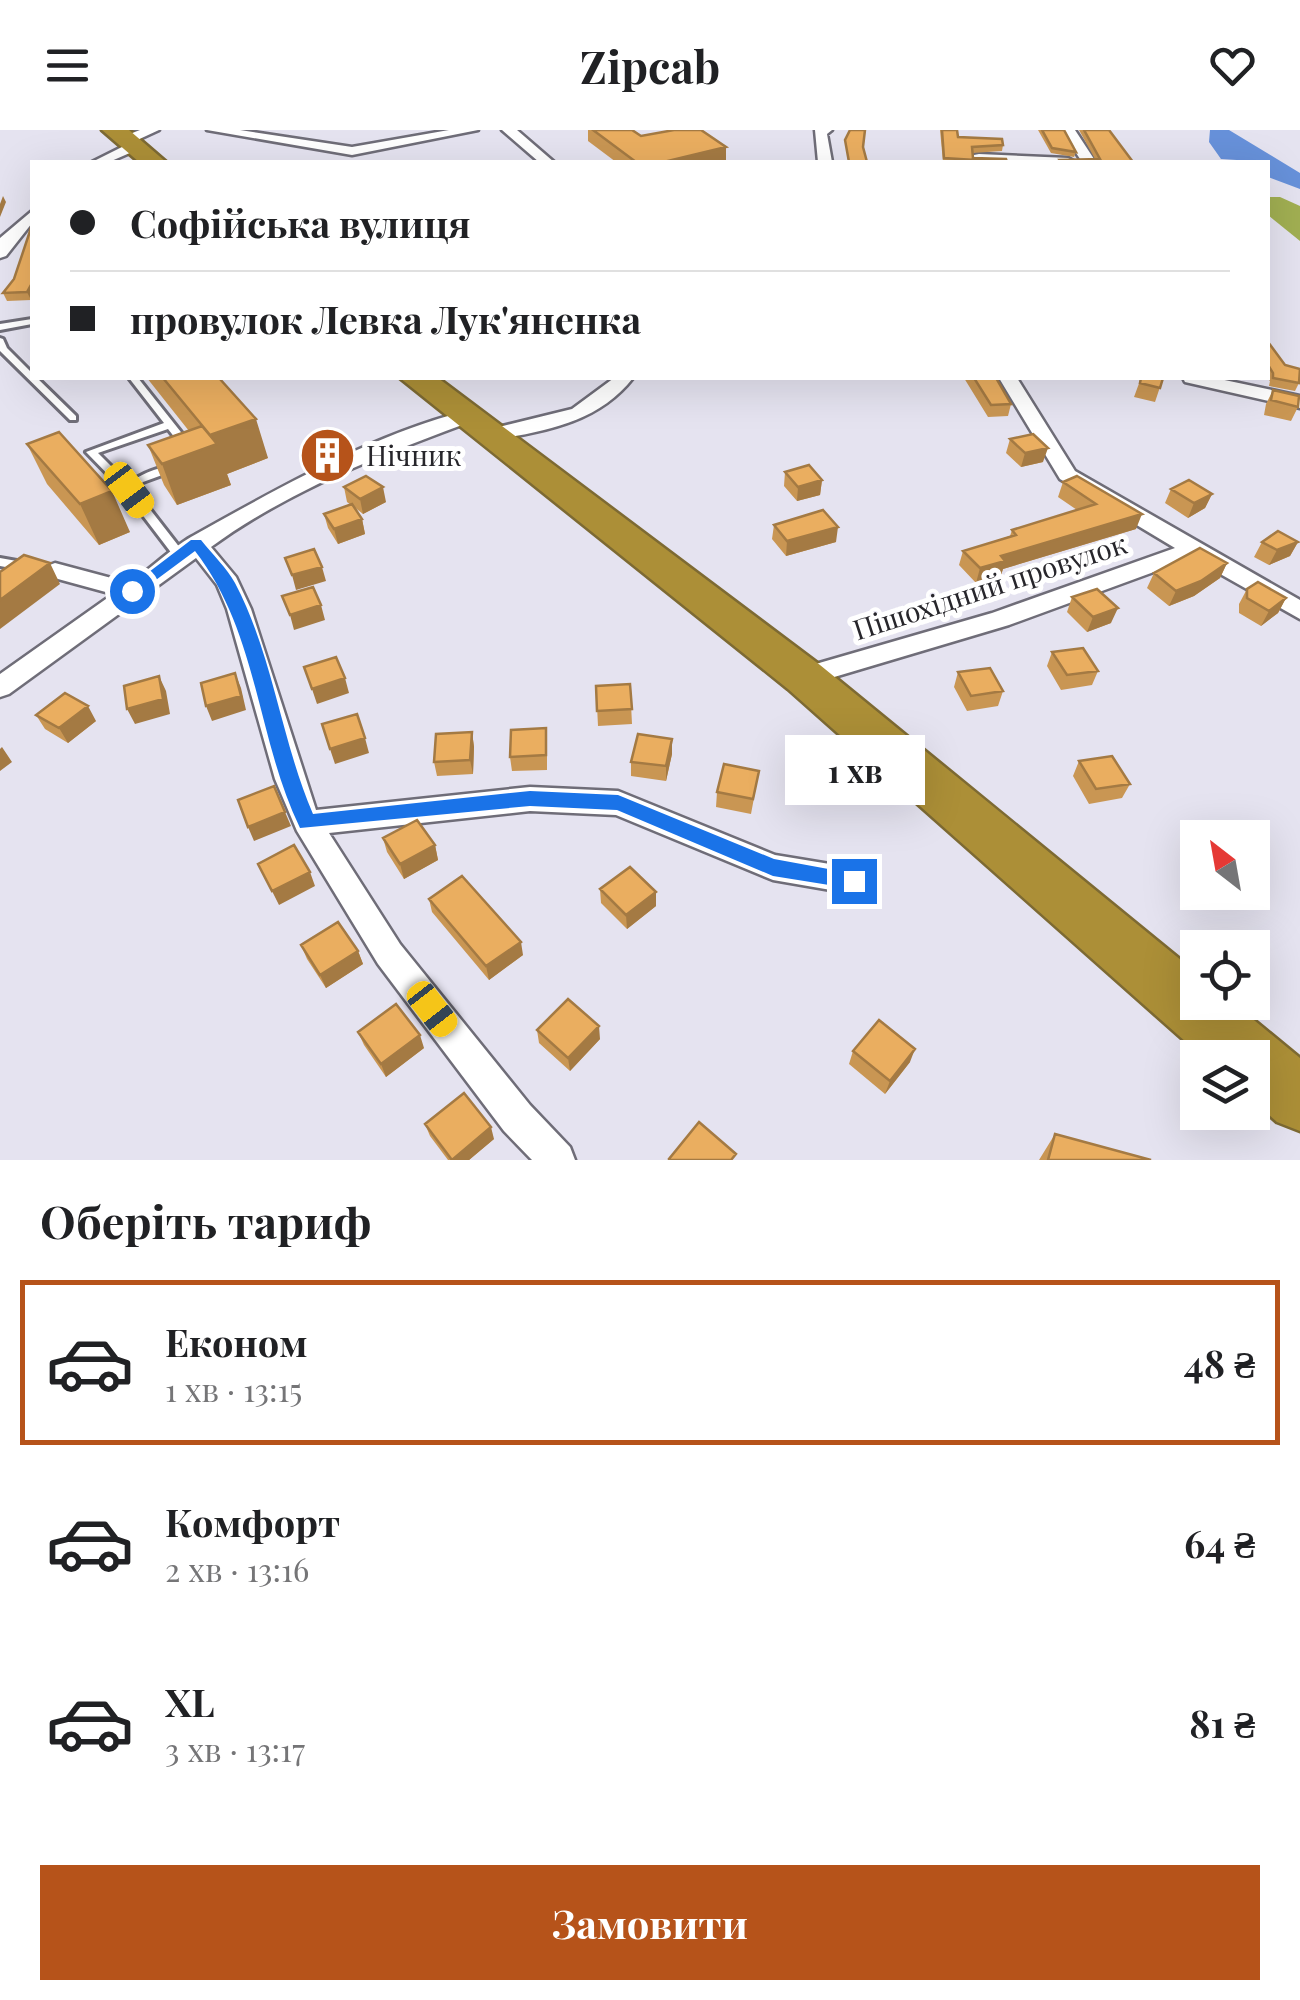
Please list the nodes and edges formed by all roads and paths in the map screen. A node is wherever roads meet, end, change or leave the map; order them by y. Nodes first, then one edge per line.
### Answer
1 (214, 130) edge
2 (471, 130) edge
3 (508, 130) edge
4 (824, 130) edge
5 (1068, 130) edge
6 (132, 136) edge
7 (979, 158) edge
8 (101, 160) edge
9 (152, 160) edge
10 (544, 160) edge
11 (825, 160) edge
12 (1024, 160) edge
13 (1088, 160) edge
14 (30, 217) edge
15 (2, 245) edge
16 (30, 322) edge
17 (3, 326) edge
18 (0, 339) edge
19 (30, 376) edge
20 (34, 380) edge
21 (134, 380) edge
22 (420, 380) edge
23 (622, 380) edge
24 (1009, 380) edge
25 (1211, 380) edge
26 (1240, 383) edge
27 (1300, 402) edge
28 (72, 418) dead end
29 (169, 424) junction
30 (477, 426) junction
31 (198, 459) edge
32 (184, 464) edge
33 (129, 490) junction
34 (1193, 548) junction
35 (188, 550) junction
36 (0, 562) edge
37 (55, 572) joint
38 (132, 591) junction
39 (1300, 611) edge
40 (804, 677) junction
41 (0, 687) edge
42 (307, 822) junction
43 (854, 881) dead end
44 (1231, 1040) edge
45 (1270, 1073) edge
46 (1300, 1099) edge
47 (557, 1160) edge

1 - 2 street
3 - 10 street
4 - 11 street
5 - 13 street
6 - 8 street
6 - 9 highway
7 - 12 street
14 - 15 street
16 - 17 lane
17 - 18 lane
18 - 19 lane
20 - 28 lane
21 - 29 lane
22 - 30 highway
23 - 30 street
24 - 34 street
25 - 26 street
26 - 27 street
29 - 31 lane
29 - 33 lane
30 - 35 street
30 - 40 highway
32 - 33 lane
33 - 35 lane
34 - 39 street
34 - 40 street, Пішохідний провулок
35 - 38 street
35 - 42 street
36 - 37 lane
37 - 38 street
38 - 41 street
40 - 44 highway
42 - 43 street
42 - 47 street
45 - 46 highway

